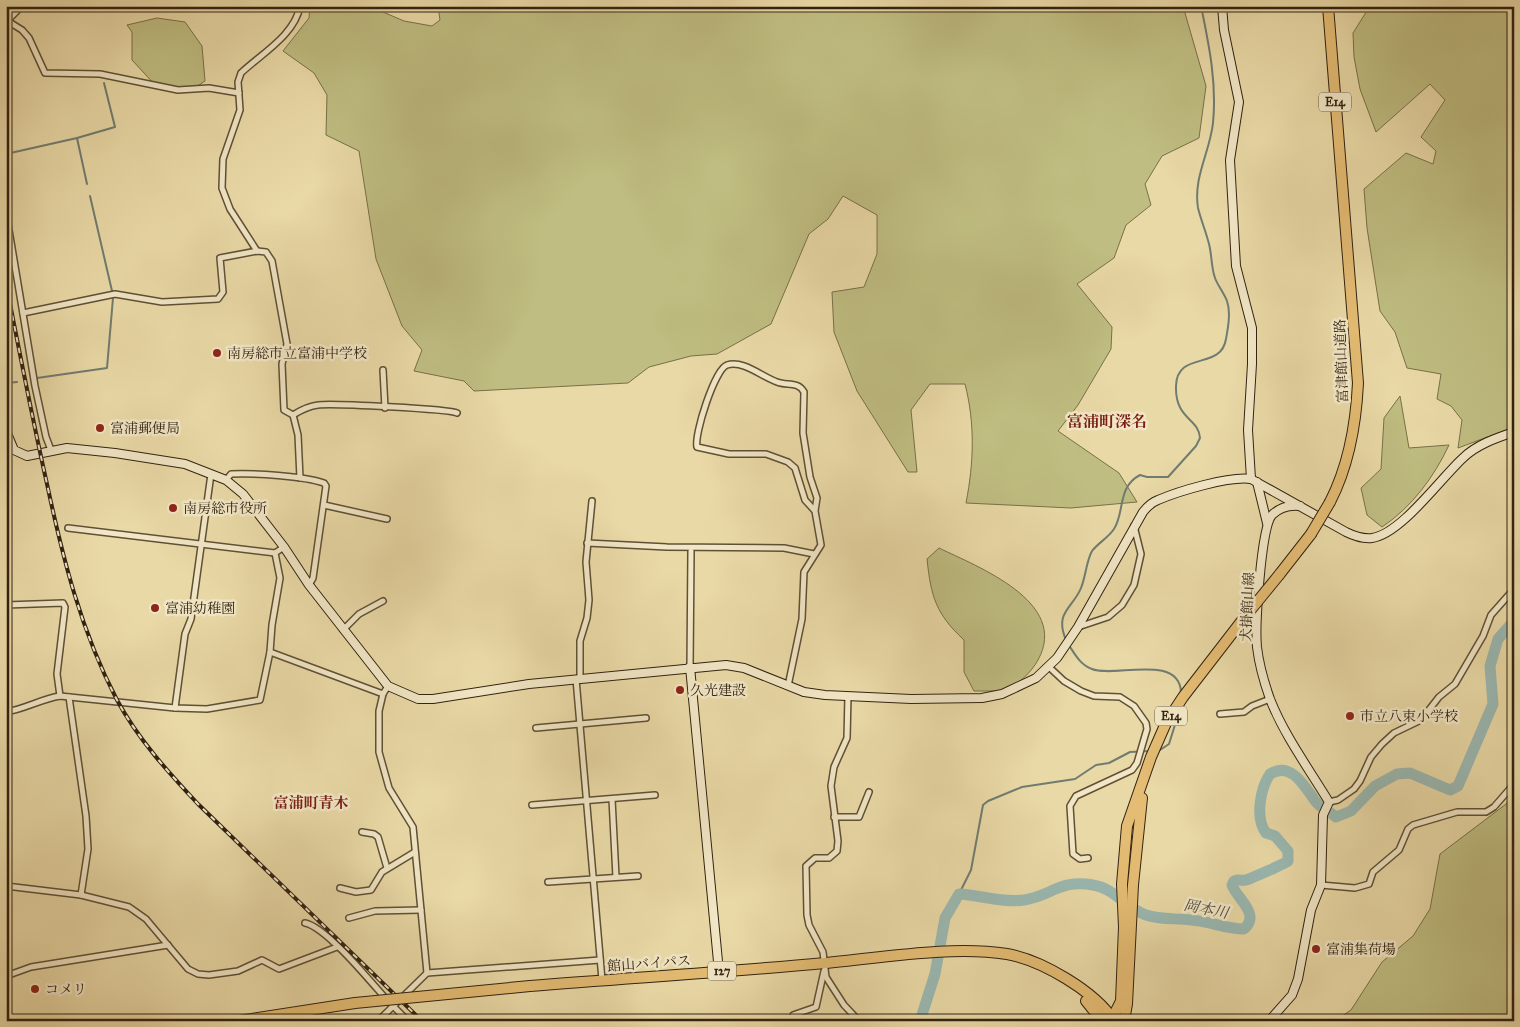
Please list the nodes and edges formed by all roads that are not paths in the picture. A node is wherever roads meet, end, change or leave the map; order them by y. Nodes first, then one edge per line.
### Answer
1 (22, 6) edge
2 (300, 6) edge
3 (1222, 6) edge
4 (1328, 6) edge
5 (7, 20) edge
6 (239, 93) junction
7 (6, 212) edge
8 (257, 251) junction
9 (23, 313) junction
10 (383, 370) dead end
11 (385, 408) junction
12 (457, 413) dead end
13 (293, 415) junction
14 (6, 431) edge
15 (1514, 432) edge
16 (14, 450) junction
17 (51, 450) junction
18 (6, 452) edge
19 (211, 474) junction
20 (300, 478) junction
21 (226, 480) junction
22 (1254, 480) junction
23 (592, 501) dead end
24 (324, 505) junction
25 (1302, 506) junction
26 (815, 511) junction
27 (387, 519) dead end
28 (1267, 523) junction
29 (1134, 526) junction
30 (68, 528) dead end
31 (587, 543) junction
32 (201, 544) junction
33 (284, 547) junction
34 (691, 551) dead end
35 (275, 553) junction
36 (814, 554) junction
37 (309, 585) junction
38 (1514, 589) edge
39 (383, 601) dead end
40 (6, 605) edge
41 (1078, 627) junction
42 (343, 630) junction
43 (270, 652) junction
44 (1049, 666) junction
45 (690, 667) junction
46 (578, 679) junction
47 (388, 686) junction
48 (788, 686) junction
49 (383, 694) junction
50 (60, 696) junction
51 (848, 696) junction
52 (68, 697) junction
53 (1270, 699) junction
54 (175, 708) junction
55 (6, 712) edge
56 (1220, 714) dead end
57 (646, 718) dead end
58 (580, 724) junction
59 (536, 728) dead end
60 (1146, 772) junction
61 (1514, 784) edge
62 (868, 792) dead end
63 (655, 795) dead end
64 (612, 799) junction
65 (586, 801) junction
66 (1328, 803) junction
67 (532, 805) dead end
68 (834, 817) junction
69 (362, 832) dead end
70 (415, 852) junction
71 (1088, 858) dead end
72 (387, 868) junction
73 (638, 876) dead end
74 (616, 877) junction
75 (593, 879) junction
76 (548, 882) dead end
77 (1320, 885) junction
78 (6, 886) edge
79 (340, 888) dead end
80 (81, 895) junction
81 (421, 910) junction
82 (349, 918) dead end
83 (305, 923) dead end
84 (1127, 927) junction
85 (168, 946) junction
86 (337, 947) junction
87 (600, 960) junction
88 (824, 967) junction
89 (719, 972) junction
90 (427, 973) junction
91 (6, 976) edge
92 (602, 980) junction
93 (393, 1006) junction
94 (1110, 1020) edge
95 (239, 1021) edge
96 (378, 1021) edge
97 (408, 1021) edge
98 (792, 1021) edge
99 (859, 1021) edge
100 (1124, 1021) edge
101 (1270, 1021) edge

1 - 5 street
2 - 6 street
3 - 22 street, 犬掛館山線
4 - 60 highway, 富津館山道路 / E14, bridge
5 - 6 street
6 - 8 street
7 - 9 street
8 - 9 street
8 - 13 street
9 - 17 street
10 - 11 street
11 - 12 street
11 - 13 street
13 - 20 street
14 - 16 street
15 - 25 street
16 - 17 street
16 - 18 street
17 - 19 street
19 - 21 street
19 - 32 street
20 - 21 street
20 - 24 street
21 - 33 street
22 - 25 street
22 - 28 street, 犬掛館山線
22 - 29 street
23 - 31 street
24 - 27 street
24 - 37 street
25 - 28 street
26 - 26 street
26 - 36 street
28 - 53 street, 犬掛館山線
29 - 41 street
29 - 41 street
30 - 32 street
31 - 36 street
31 - 46 street
32 - 35 street
32 - 54 street
33 - 35 street
33 - 37 street
34 - 45 street
35 - 43 street
36 - 48 street
37 - 42 street
38 - 66 street
39 - 42 street
40 - 50 street
41 - 44 street
42 - 47 street
43 - 49 street
43 - 54 street
44 - 51 street
44 - 71 street
45 - 46 street
45 - 48 street
45 - 89 street
46 - 47 street
46 - 58 street
47 - 49 street
48 - 51 street
49 - 70 street
50 - 52 street
50 - 55 street
51 - 68 street
52 - 54 street
52 - 80 street
53 - 56 street
53 - 66 street, 犬掛館山線
57 - 58 street
58 - 59 street
58 - 65 street
60 - 84 highway
60 - 84 highway
61 - 77 street
62 - 68 street
63 - 64 street
64 - 65 street
64 - 74 street
65 - 67 street
65 - 75 street
66 - 77 street
68 - 88 street
69 - 72 street
70 - 72 street
70 - 81 street
72 - 79 street
73 - 74 street
74 - 75 street
75 - 76 street
75 - 87 street
77 - 101 street
78 - 80 street
80 - 85 street
81 - 82 street
81 - 90 street
83 - 86 street
84 - 94 highway
84 - 100 highway
85 - 86 street
85 - 91 street
86 - 93 street
87 - 90 street
87 - 92 street
88 - 89 highway, 館山バイパス / 127
88 - 94 highway, 館山バイパス / 127
88 - 98 street
88 - 99 street
89 - 92 highway, 館山バイパス / 127
90 - 93 street
92 - 95 highway, 館山バイパス / 127, bridge
93 - 96 street
93 - 97 street

